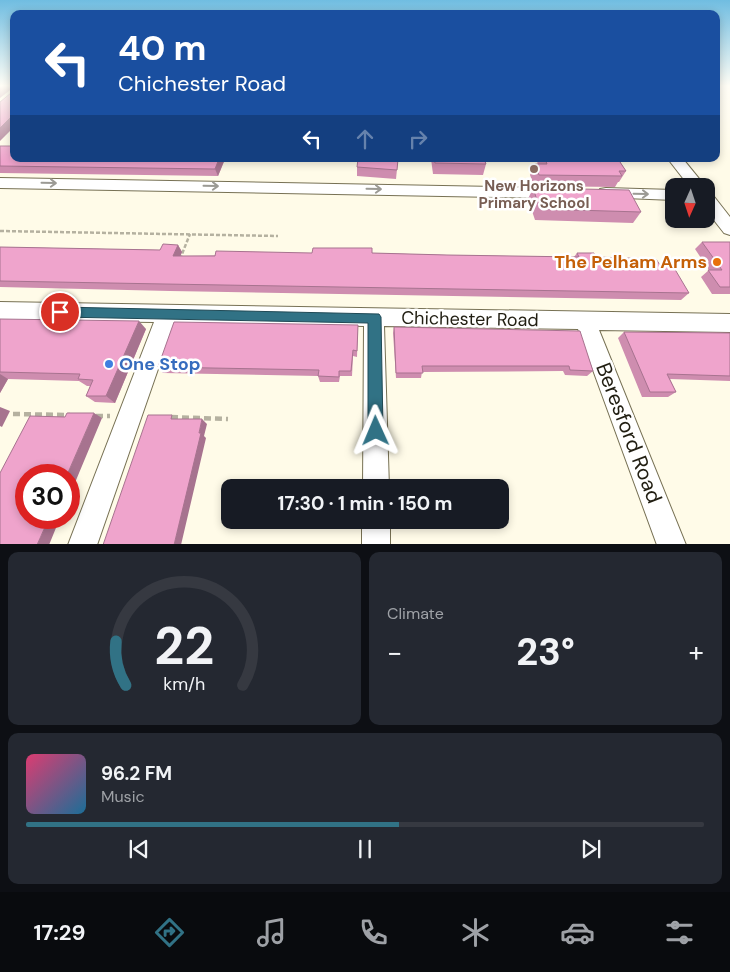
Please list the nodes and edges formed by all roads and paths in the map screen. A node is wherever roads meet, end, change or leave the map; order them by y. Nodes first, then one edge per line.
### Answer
1 (677, 162) edge
2 (690, 178) edge
3 (0, 183) edge
4 (575, 193) edge
5 (594, 193) edge
6 (665, 195) edge
7 (715, 210) edge
8 (730, 229) edge
9 (0, 231) edge
10 (190, 234) junction
11 (278, 236) dead end
12 (180, 261) edge
13 (0, 311) edge
14 (167, 314) junction
15 (374, 317) junction
16 (585, 321) junction
17 (730, 323) edge
18 (376, 479) edge
19 (376, 529) edge
20 (82, 544) edge
21 (376, 544) edge
22 (672, 544) edge

1 - 2 street
3 -> 4 street
5 -> 6 street
7 - 8 street
9 - 10 path
10 - 11 path
10 - 12 path
13 - 14 street, Chichester Road
14 - 15 street, Chichester Road
14 - 20 street
15 - 16 street, Chichester Road
15 - 18 street
16 - 17 street, Chichester Road
16 - 22 street, Beresford Road
19 - 21 street

